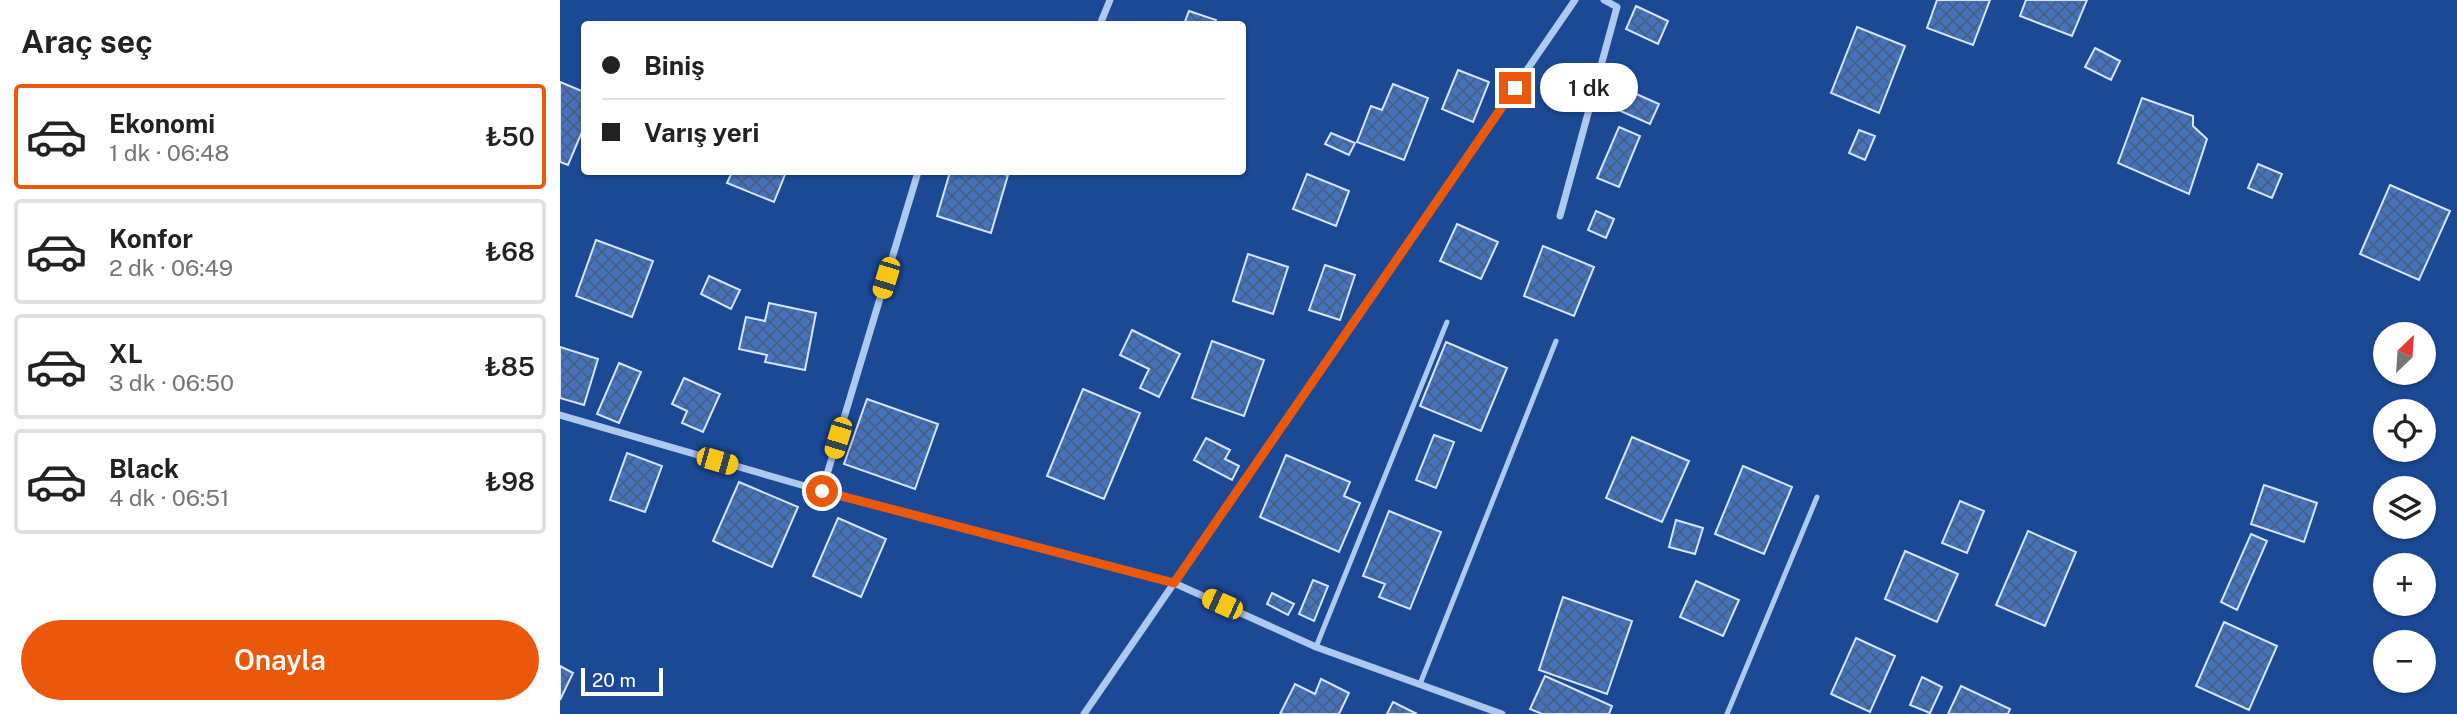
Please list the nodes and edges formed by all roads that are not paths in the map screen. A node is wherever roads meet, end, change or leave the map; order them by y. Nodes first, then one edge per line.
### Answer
1 (1110, 0) edge
2 (1575, 0) edge
3 (1604, 0) edge
4 (1101, 21) edge
5 (917, 175) edge
6 (1560, 216) dead end
7 (1447, 322) dead end
8 (1556, 341) dead end
9 (560, 415) edge
10 (822, 491) junction
11 (1816, 496) dead end
12 (1174, 583) junction
13 (1316, 647) junction
14 (1420, 684) junction
15 (1084, 714) edge
16 (1502, 714) edge
17 (1727, 714) edge

1 - 4 street
2 - 12 street
3 - 6 street
5 - 10 street
7 - 13 lane
8 - 14 lane
9 - 10 street
10 - 12 street
11 - 17 lane
12 - 13 street
12 - 15 street
13 - 14 street
14 - 16 street

